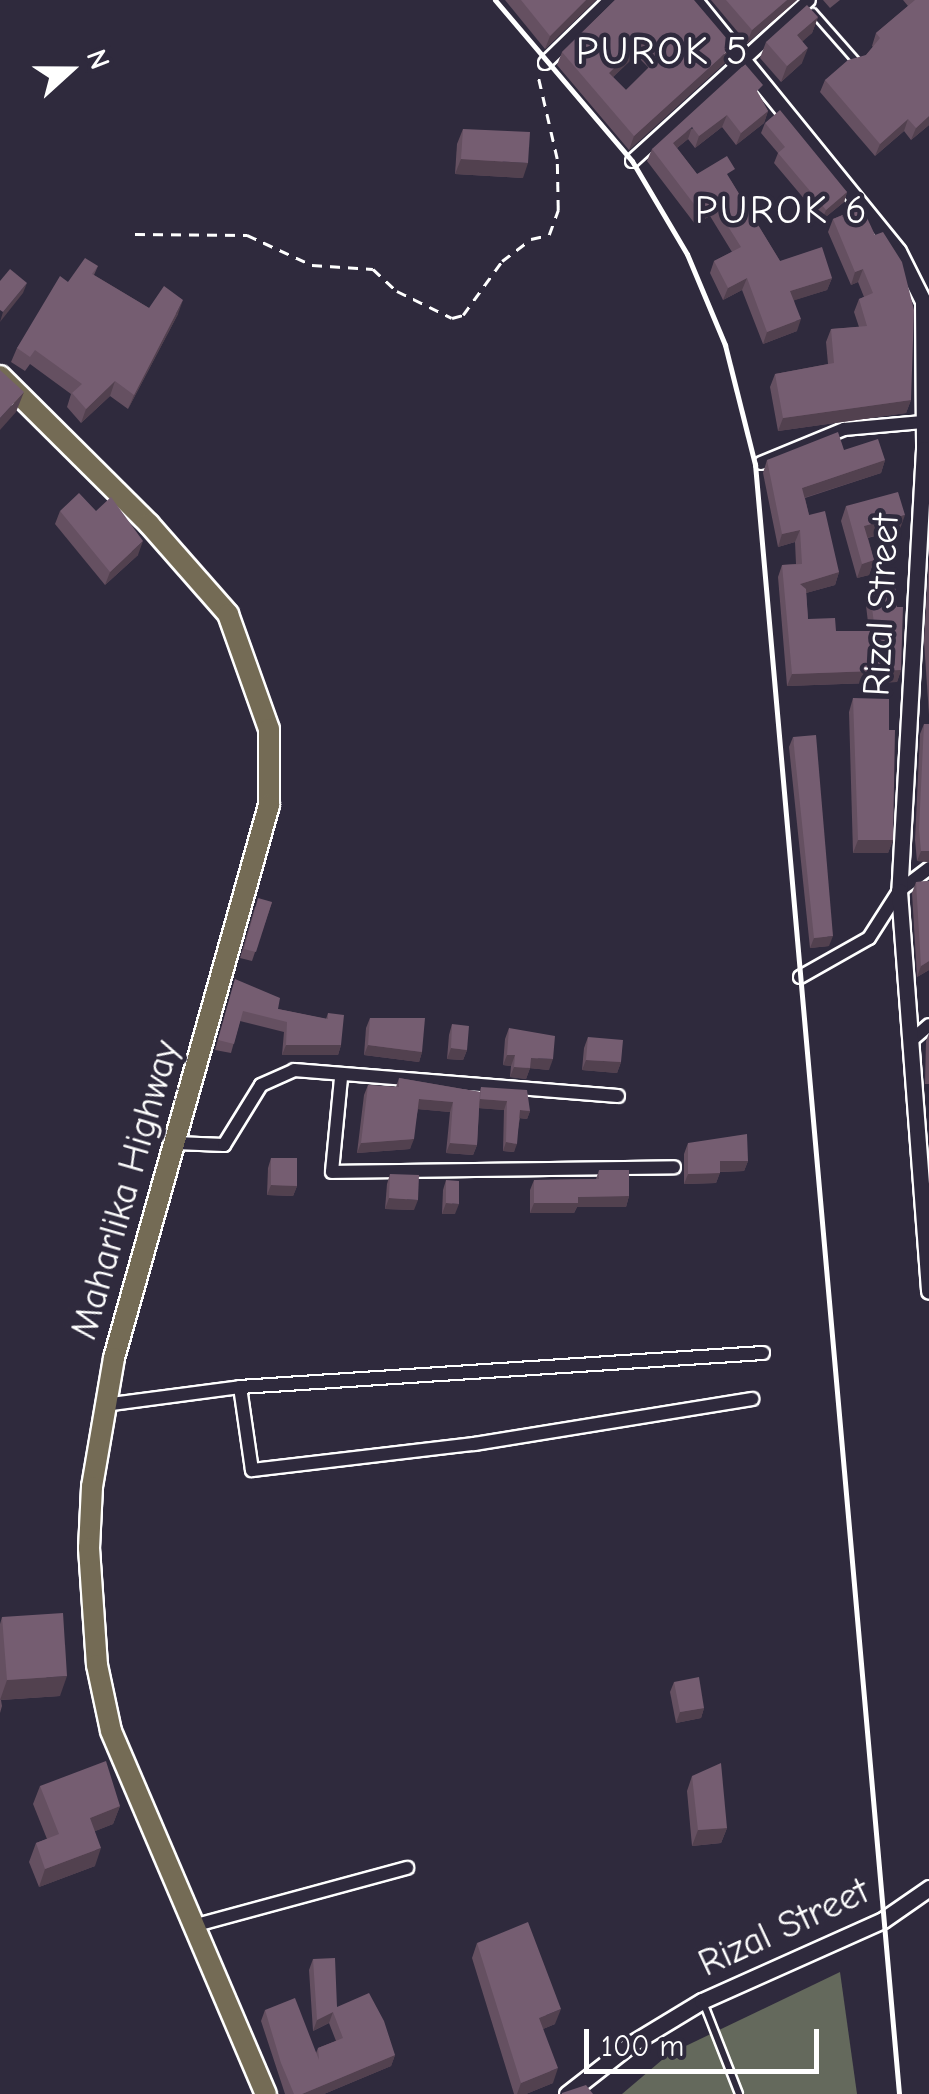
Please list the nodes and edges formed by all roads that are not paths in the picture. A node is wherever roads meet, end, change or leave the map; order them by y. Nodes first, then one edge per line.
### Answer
1 (610, 0) edge
2 (694, 0) edge
3 (806, 1) edge
4 (742, 58) junction
5 (858, 62) edge
6 (545, 63) road end
7 (632, 161) dead end
8 (0, 376) edge
9 (923, 422) junction
10 (926, 448) edge
11 (762, 463) dead end
12 (929, 868) edge
13 (899, 890) junction
14 (800, 978) dead end
15 (929, 1025) edge
16 (913, 1039) junction
17 (341, 1078) junction
18 (618, 1096) dead end
19 (176, 1143) junction
20 (674, 1167) dead end
21 (929, 1292) edge
22 (763, 1354) dead end
23 (240, 1387) junction
24 (752, 1400) dead end
25 (104, 1404) junction
26 (407, 1868) dead end
27 (929, 1888) edge
28 (193, 1926) junction
29 (702, 2001) junction
30 (266, 2094) edge
31 (567, 2094) edge
32 (738, 2094) edge

1 - 6 street
2 - 4 street, Rizal Street
3 - 4 street
3 - 5 lane
4 - 7 street
4 - 9 street, Rizal Street
8 - 19 highway, Maharlika Highway
9 - 10 street, Rizal Street
9 - 11 street
10 - 13 street, Rizal Street
12 - 13 street
13 - 14 street
13 - 16 street, Rizal Street
15 - 16 street
16 - 21 street, Rizal Street
17 - 18 street
17 - 19 street
17 - 20 street
19 - 25 highway, Maharlika Highway
22 - 23 street
23 - 24 street
23 - 25 street
25 - 28 highway, Maharlika Highway
26 - 28 street
27 - 29 street, Rizal Street
28 - 30 highway, Maharlika Highway
29 - 31 street, Rizal Street
29 - 32 lane

